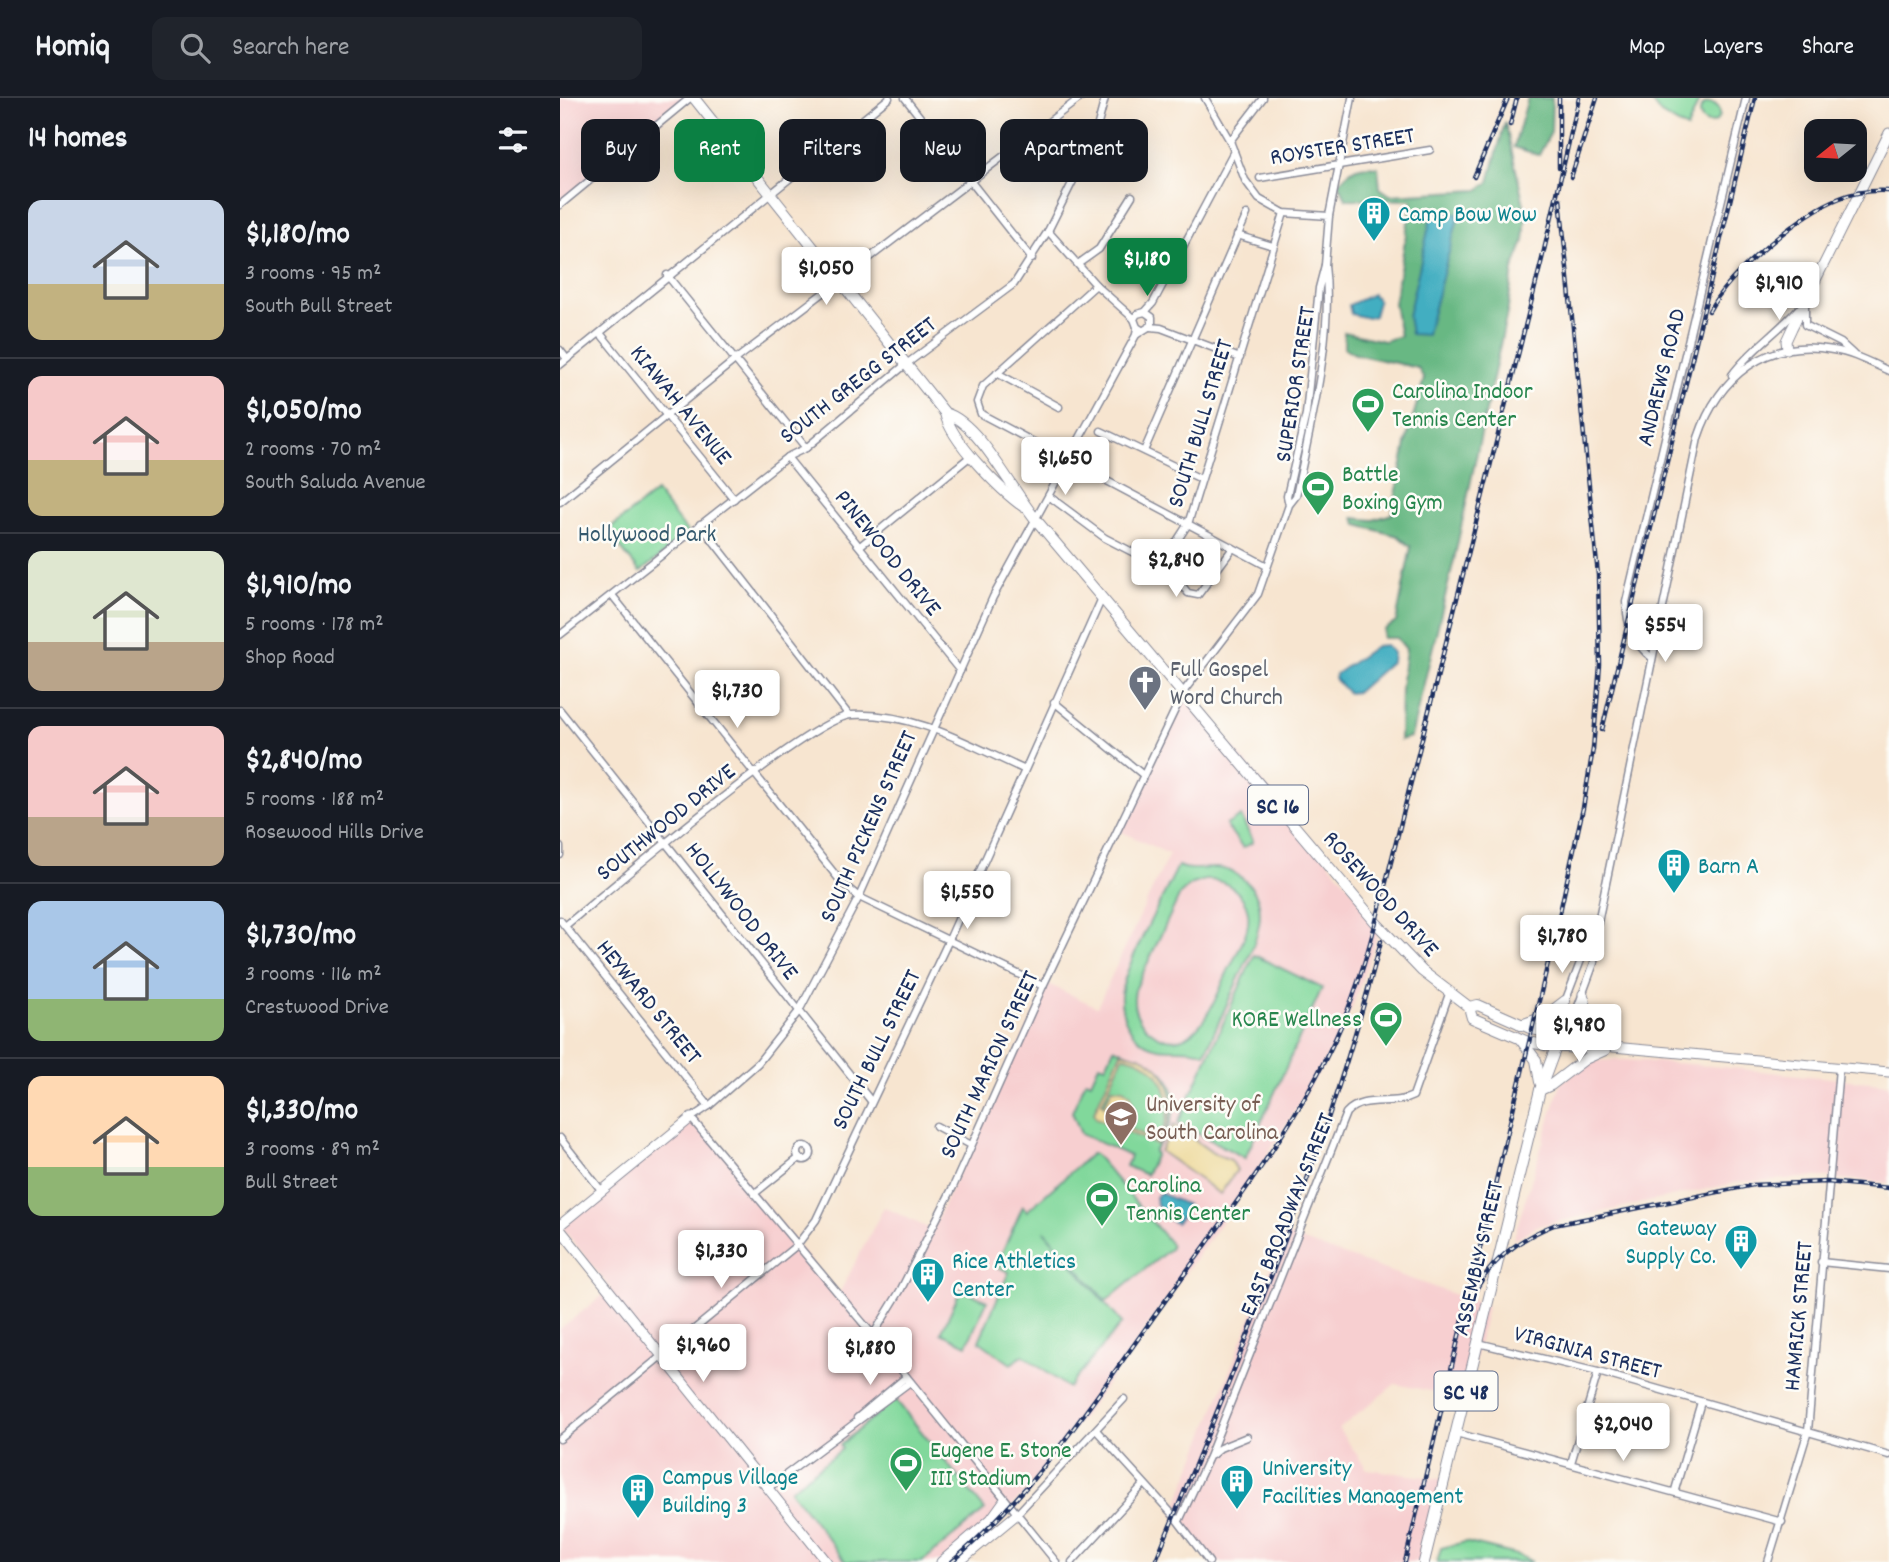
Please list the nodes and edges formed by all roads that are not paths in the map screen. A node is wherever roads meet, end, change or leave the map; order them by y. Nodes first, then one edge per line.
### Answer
1 (692, 98) edge
2 (889, 98) edge
3 (905, 98) edge
4 (1080, 98) edge
5 (1105, 98) edge
6 (1205, 98) edge
7 (1263, 98) edge
8 (1352, 98) edge
9 (1746, 98) edge
10 (922, 119) edge
11 (1889, 133) edge
12 (1230, 141) junction
13 (1430, 150) dead end
14 (1234, 151) junction
15 (1338, 165) junction
16 (986, 170) edge
17 (1260, 177) dead end
18 (970, 182) edge
19 (972, 182) edge
20 (769, 193) junction
21 (1132, 196) dead end
22 (560, 205) edge
23 (1284, 213) junction
24 (1247, 214) dead end
25 (1329, 216) junction
26 (1048, 231) junction
27 (1237, 235) junction
28 (1273, 246) junction
29 (1032, 259) junction
30 (1078, 264) junction
31 (667, 275) junction
32 (838, 280) junction
33 (1096, 285) junction
34 (1806, 301) junction
35 (1134, 315) junction
36 (1151, 320) junction
37 (1138, 331) junction
38 (600, 333) junction
39 (1191, 340) junction
40 (1787, 349) junction
41 (560, 350) edge
42 (1857, 357) junction
43 (1240, 358) junction
44 (567, 359) junction
45 (736, 360) junction
46 (560, 365) edge
47 (905, 365) junction
48 (1889, 371) edge
49 (997, 373) junction
50 (1723, 388) junction
51 (1059, 407) dead end
52 (945, 413) junction
53 (668, 416) junction
54 (1101, 431) dead end
55 (806, 447) junction
56 (1144, 451) junction
57 (972, 455) junction
58 (787, 457) junction
59 (1069, 461) junction
60 (1201, 479) junction
61 (1050, 496) junction
62 (734, 499) junction
63 (560, 502) edge
64 (1028, 510) junction
65 (1037, 521) junction
66 (700, 524) junction
67 (1188, 524) junction
68 (860, 546) junction
69 (1233, 548) junction
70 (1140, 556) dead end
71 (1267, 566) junction
72 (612, 595) junction
73 (1102, 598) junction
74 (560, 635) edge
75 (1652, 659) junction
76 (960, 671) junction
77 (1184, 691) junction
78 (1054, 702) junction
79 (560, 710) edge
80 (848, 715) junction
81 (932, 728) junction
82 (1023, 769) junction
83 (755, 774) junction
84 (1142, 774) junction
85 (666, 844) junction
86 (560, 847) edge
87 (560, 855) edge
88 (859, 897) junction
89 (562, 923) edge
90 (1596, 932) junction
91 (948, 942) junction
92 (1043, 986) junction
93 (1449, 994) junction
94 (1583, 994) junction
95 (1565, 1001) junction
96 (1469, 1007) junction
97 (799, 1011) junction
98 (1521, 1024) junction
99 (1553, 1033) junction
100 (1567, 1036) junction
101 (1520, 1039) junction
102 (1607, 1046) junction
103 (1556, 1047) junction
104 (1839, 1068) junction
105 (1889, 1072) edge
106 (1540, 1090) junction
107 (871, 1101) junction
108 (709, 1107) junction
109 (691, 1118) junction
110 (936, 1126) dead end
111 (560, 1138) edge
112 (971, 1145) junction
113 (799, 1158) dead end
114 (601, 1190) junction
115 (754, 1194) junction
116 (560, 1227) edge
117 (797, 1245) junction
118 (1821, 1262) junction
119 (1889, 1269) edge
120 (873, 1335) junction
121 (1478, 1343) junction
122 (662, 1357) junction
123 (1598, 1372) junction
124 (908, 1379) junction
125 (1124, 1399) dead end
126 (1701, 1402) junction
127 (1096, 1430) junction
128 (1808, 1431) junction
129 (1456, 1433) junction
130 (1247, 1437) dead end
131 (560, 1439) edge
132 (1889, 1455) edge
133 (1209, 1457) junction
134 (1571, 1463) junction
135 (1144, 1485) junction
136 (768, 1488) junction
137 (1675, 1490) junction
138 (1004, 1501) junction
139 (1016, 1515) junction
140 (1179, 1521) junction
141 (1782, 1522) junction
142 (827, 1562) edge
143 (941, 1562) edge
144 (959, 1562) edge
145 (1056, 1562) edge
146 (1073, 1562) edge
147 (1209, 1562) edge
148 (1424, 1562) edge
149 (1768, 1562) edge

1 - 20 main road, ROSEWOOD DRIVE / SC 16
1 - 22 street
2 - 20 street
3 - 10 street
4 - 16 street
5 - 26 street, SOUTH GREGG STREET
6 - 12 street
7 - 12 street
8 - 15 street, SUPERIOR STREET
9 - 75 street, ANDREWS ROAD
11 - 34 street
12 - 14 street
13 - 15 street, ROYSTER STREET
14 - 23 street
14 - 36 street
15 - 17 street, ROYSTER STREET
15 - 25 street, SUPERIOR STREET
18 - 32 street
19 - 29 street
20 - 31 street
20 - 32 main road, ROSEWOOD DRIVE / SC 16
21 - 30 street
23 - 25 street
23 - 28 street, SOUTH BULL STREET
24 - 27 street
25 - 71 street, SUPERIOR STREET
26 - 29 street, SOUTH GREGG STREET
26 - 30 street
27 - 28 street
27 - 39 street
28 - 43 street, SOUTH BULL STREET
29 - 47 street, SOUTH GREGG STREET
30 - 33 street
31 - 38 street
31 - 45 street
32 - 45 street
32 - 47 main road, ROSEWOOD DRIVE / SC 16
33 - 35 street
33 - 49 street
34 - 40 street
34 - 42 street
34 - 50 street
35 - 36 street
35 - 37 street
36 - 37 street
36 - 39 street
37 - 59 street
38 - 44 street
38 - 53 street, KIAWAH AVENUE
39 - 43 street
39 - 56 street
40 - 42 street
40 - 50 street
41 - 44 street
42 - 48 street
43 - 60 street, SOUTH BULL STREET
44 - 46 street
45 - 53 street
45 - 55 street
47 - 52 main road, ROSEWOOD DRIVE / SC 16
47 - 55 street, SOUTH GREGG STREET
49 - 51 street
49 - 59 street
50 - 75 street
52 - 57 main road, ROSEWOOD DRIVE / SC 16
52 - 64 main road, ROSEWOOD DRIVE / SC 16
53 - 62 street, KIAWAH AVENUE
53 - 63 street
54 - 56 street
55 - 58 street, SOUTH GREGG STREET
56 - 60 street
57 - 64 main road, ROSEWOOD DRIVE / SC 16
57 - 68 street
58 - 62 street, SOUTH GREGG STREET
58 - 68 street, PINEWOOD DRIVE
59 - 61 street
59 - 67 street
60 - 67 street, SOUTH BULL STREET
61 - 65 street
61 - 70 street
62 - 66 street, SOUTH GREGG STREET
64 - 65 main road, ROSEWOOD DRIVE / SC 16
65 - 73 main road, ROSEWOOD DRIVE / SC 16
65 - 76 street, SOUTH PICKENS STREET
66 - 72 street, SOUTH GREGG STREET
66 - 80 street
67 - 69 street
67 - 69 street, SOUTH BULL STREET
68 - 76 street, PINEWOOD DRIVE
69 - 71 street
71 - 77 street, SUPERIOR STREET
72 - 74 street, SOUTH GREGG STREET
72 - 83 street
73 - 77 main road, ROSEWOOD DRIVE / SC 16
73 - 78 street, SOUTH BULL STREET
75 - 90 street
76 - 81 street, SOUTH PICKENS STREET
77 - 84 street, SOUTH MARION STREET
77 - 93 main road, ROSEWOOD DRIVE / SC 16
78 - 82 street, SOUTH BULL STREET
78 - 84 street
79 - 85 street, HOLLYWOOD DRIVE
80 - 81 street, SOUTHWOOD DRIVE
80 - 83 street, SOUTHWOOD DRIVE
81 - 82 street, SOUTHWOOD DRIVE
81 - 88 street, SOUTH PICKENS STREET
82 - 91 street, SOUTH BULL STREET
83 - 85 street, SOUTHWOOD DRIVE
83 - 88 street
84 - 92 street, SOUTH MARION STREET
85 - 89 street, SOUTHWOOD DRIVE
85 - 97 street, HOLLYWOOD DRIVE
86 - 87 street
88 - 91 street
88 - 97 street, SOUTH PICKENS STREET
89 - 108 street, HEYWARD STREET
90 - 94 street
90 - 95 street
91 - 92 street
91 - 107 street, SOUTH BULL STREET
92 - 112 street, SOUTH MARION STREET
93 - 96 main road, ROSEWOOD DRIVE / SC 16
93 - 133 street, EAST BROADWAY STREET
94 - 100 street
94 - 102 street
95 - 98 main road
95 - 99 street
96 - 98 main road, ROSEWOOD DRIVE / SC 16
96 - 101 main road, ROSEWOOD DRIVE / SC 16
97 - 107 street, HOLLYWOOD DRIVE
97 - 108 street, SOUTH PICKENS STREET
98 - 99 main road, ROSEWOOD DRIVE / SC 16
99 - 100 main road, ROSEWOOD DRIVE
99 - 103 main road
100 - 102 street, ROSEWOOD DRIVE
100 - 103 main road, ASSEMBLY STREET
101 - 103 main road, ROSEWOOD DRIVE / SC 16
101 - 106 main road
102 - 103 street, ROSEWOOD DRIVE / SC 16
102 - 104 street, ROSEWOOD DRIVE
102 - 106 main road
103 - 106 main road, ASSEMBLY STREET / SC 48
104 - 105 street, ROSEWOOD DRIVE
104 - 118 street, HAMRICK STREET
106 - 121 main road, ASSEMBLY STREET / SC 48
107 - 117 street, SOUTH BULL STREET
108 - 109 street, SOUTH PICKENS STREET
109 - 114 street
109 - 115 street
110 - 112 street
111 - 114 street
112 - 120 street, SOUTH MARION STREET
113 - 115 street
114 - 116 street
115 - 117 street
116 - 122 street
117 - 120 street
117 - 122 street, SOUTH BULL STREET
118 - 119 street
118 - 128 street, HAMRICK STREET
120 - 124 street
121 - 123 street, VIRGINIA STREET
121 - 129 main road, ASSEMBLY STREET / SC 48
122 - 131 street, SOUTH BULL STREET
122 - 136 street
123 - 126 street, VIRGINIA STREET
123 - 134 street
124 - 136 street
124 - 138 street
125 - 127 street
126 - 128 street, VIRGINIA STREET
126 - 137 street
127 - 135 street
127 - 139 street
128 - 132 street, VIRGINIA STREET
128 - 141 street, HAMRICK STREET
129 - 134 street
129 - 148 main road, ASSEMBLY STREET / SC 48
130 - 133 street
133 - 140 street, EAST BROADWAY STREET
134 - 137 street
135 - 140 street
135 - 146 street
136 - 142 street
137 - 141 street
138 - 139 street
138 - 143 street
139 - 144 street
139 - 145 street
140 - 147 street
141 - 149 street, HAMRICK STREET

